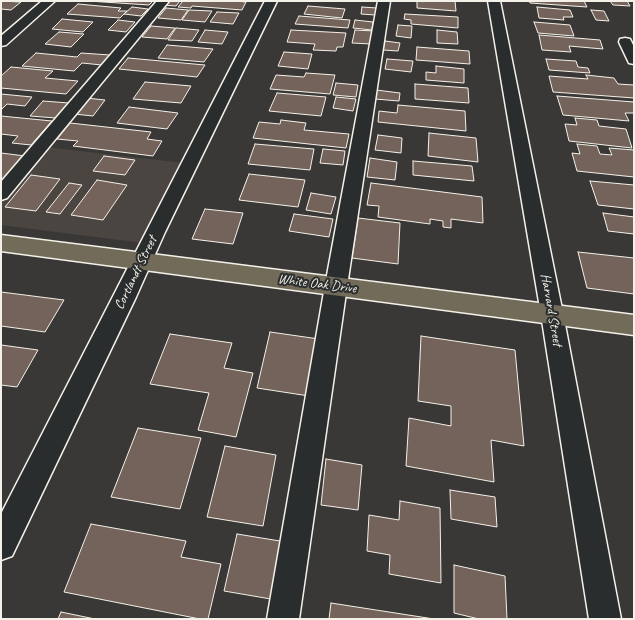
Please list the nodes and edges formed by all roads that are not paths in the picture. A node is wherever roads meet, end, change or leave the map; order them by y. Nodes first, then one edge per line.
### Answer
1 (49, 1) edge
2 (163, 1) edge
3 (271, 1) edge
4 (384, 1) edge
5 (494, 1) edge
6 (1, 42) edge
7 (625, 42) dead end
8 (634, 60) edge
9 (1, 194) edge
10 (1, 243) edge
11 (141, 262) junction
12 (336, 286) junction
13 (552, 314) junction
14 (634, 324) edge
15 (1, 545) edge
16 (283, 619) edge
17 (605, 619) edge

1 - 6 street
2 - 9 street
3 - 11 street, Cortlandt Street
4 - 12 street
5 - 13 street, Harvard Street
7 - 8 street
10 - 11 main road, White Oak Drive
11 - 12 main road, White Oak Drive
11 - 15 street, Cortlandt Street
12 - 13 main road, White Oak Drive
12 - 16 street
13 - 14 main road, White Oak Drive
13 - 17 street, Harvard Street

